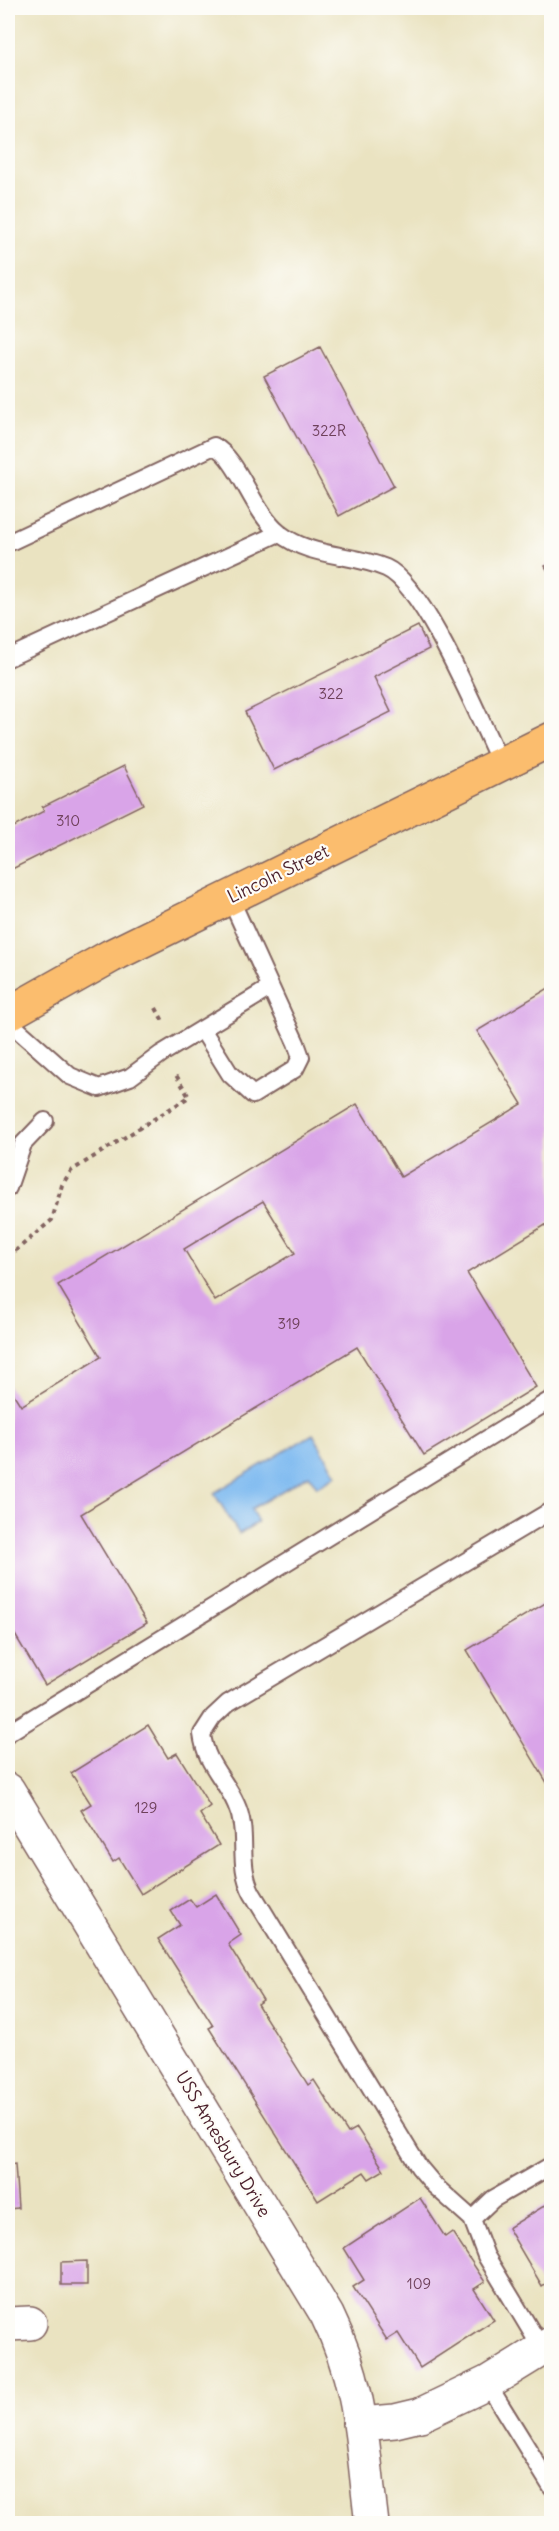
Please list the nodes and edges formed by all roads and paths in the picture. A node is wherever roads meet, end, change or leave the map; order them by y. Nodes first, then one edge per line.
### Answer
1 (279, 533) junction
2 (8, 543) edge
3 (8, 658) edge
4 (552, 740) edge
5 (501, 764) junction
6 (230, 898) junction
7 (270, 988) junction
8 (156, 1008) dead end
9 (8, 1014) edge
10 (8, 1021) edge
11 (166, 1026) dead end
12 (202, 1029) junction
13 (183, 1071) dead end
14 (45, 1121) dead end
15 (8, 1188) edge
16 (8, 1257) edge
17 (552, 1399) edge
18 (552, 1510) edge
19 (8, 1733) edge
20 (8, 1790) edge
21 (552, 2165) edge
22 (472, 2219) junction
23 (547, 2346) edge
24 (487, 2383) junction
25 (361, 2424) junction
26 (552, 2488) edge
27 (372, 2523) edge

1 - 2 lane
1 - 3 lane
1 - 5 lane
4 - 5 main road, Lincoln Street
5 - 6 main road, Lincoln Street
6 - 7 lane
6 - 9 main road, Lincoln Street
7 - 12 lane
7 - 12 lane
8 - 11 path
10 - 12 lane
13 - 16 path
14 - 15 lane
17 - 19 lane
18 - 22 lane
20 - 25 street, USS Amesbury Drive
21 - 22 lane
22 - 23 lane
23 - 24 street
24 - 25 street
24 - 26 lane
25 - 27 street, USS Amesbury Drive

